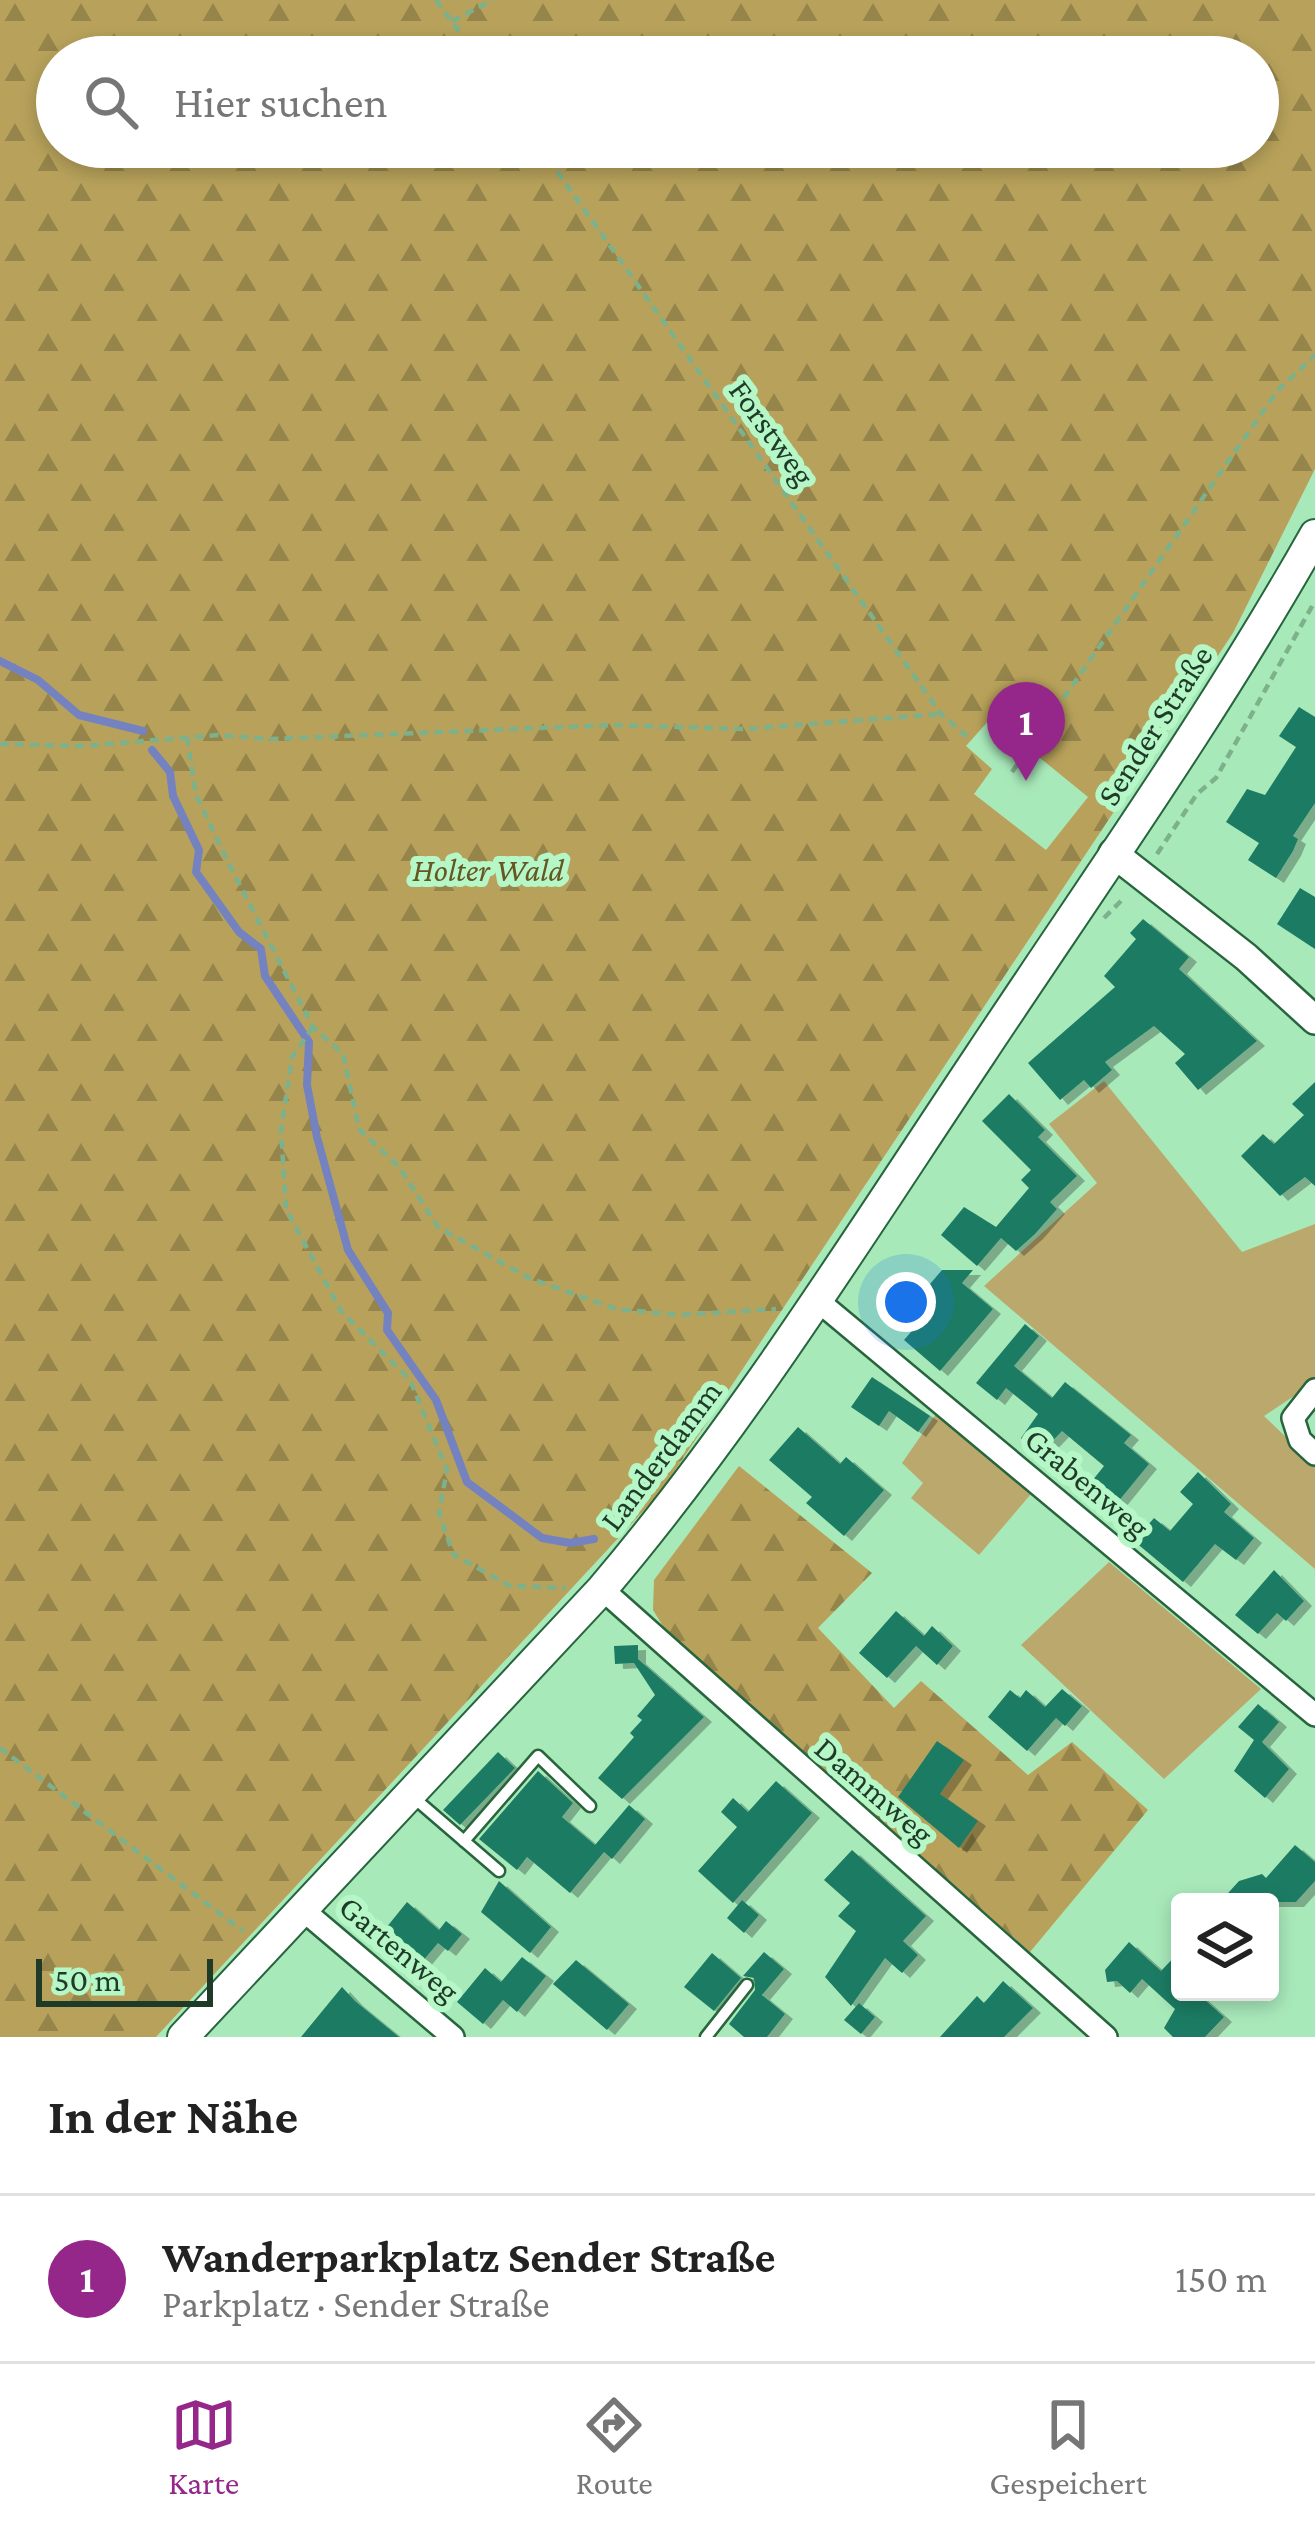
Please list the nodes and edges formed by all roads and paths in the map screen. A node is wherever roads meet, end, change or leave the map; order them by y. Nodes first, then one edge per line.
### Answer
1 (436, 0) edge
2 (493, 0) edge
3 (452, 21) junction
4 (463, 36) edge
5 (556, 168) edge
6 (1315, 355) edge
7 (1315, 535) edge
8 (1315, 601) edge
9 (941, 714) junction
10 (187, 737) junction
11 (971, 740) dead end
12 (0, 744) edge
13 (1012, 772) dead end
14 (1113, 853) junction
15 (1154, 860) dead end
16 (1315, 1020) edge
17 (312, 1029) junction
18 (817, 1300) junction
19 (1315, 1390) edge
20 (1315, 1454) edge
21 (602, 1589) junction
22 (1315, 1715) edge
23 (0, 1748) edge
24 (411, 1795) junction
25 (590, 1806) dead end
26 (464, 1841) junction
27 (499, 1871) dead end
28 (303, 1910) junction
29 (267, 1948) junction
30 (747, 1985) dead end
31 (183, 2037) edge
32 (453, 2037) edge
33 (706, 2037) edge
34 (1106, 2037) edge

1 - 3 path
2 - 3 path
3 - 4 path
5 - 9 path, Forstweg
6 - 13 path
7 - 14 main road, Sender Straße
8 - 15 path
9 - 10 path
9 - 11 path, Forstweg
10 - 12 path
10 - 17 path
14 - 16 street, Sender Straße
14 - 18 main road, Landerdamm
17 - 18 path
17 - 21 path
18 - 21 main road, Landerdamm
18 - 22 street, Grabenweg
19 - 20 street
21 - 24 main road, Landerdamm
21 - 34 street, Dammweg
23 - 29 path
24 - 26 lane
24 - 28 main road, Landerdamm
25 - 26 lane
26 - 27 lane
28 - 29 main road, Landerdamm
28 - 32 street, Gartenweg
29 - 31 main road, Landerdamm
30 - 33 lane

